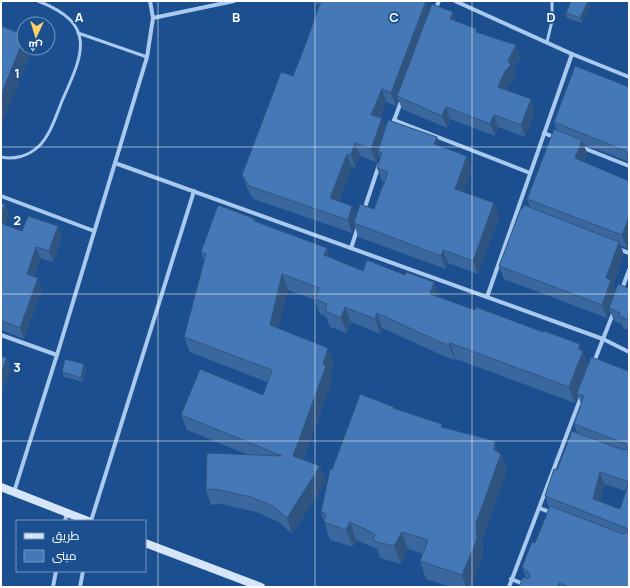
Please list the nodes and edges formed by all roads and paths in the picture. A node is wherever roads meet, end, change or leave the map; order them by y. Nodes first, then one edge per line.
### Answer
1 (38, 1) edge
2 (150, 1) edge
3 (234, 1) edge
4 (439, 1) edge
5 (455, 1) edge
6 (552, 1) edge
7 (433, 16) edge
8 (153, 18) junction
9 (78, 33) junction
10 (547, 42) junction
11 (572, 54) junction
12 (147, 57) junction
13 (629, 77) edge
14 (405, 90) edge
15 (394, 120) junction
16 (392, 128) edge
17 (544, 133) junction
18 (558, 139) edge
19 (572, 144) edge
20 (1, 157) edge
21 (381, 158) edge
22 (115, 163) junction
23 (629, 166) edge
24 (530, 173) junction
25 (194, 191) junction
26 (1, 196) edge
27 (517, 210) junction
28 (525, 213) edge
29 (361, 218) edge
30 (358, 225) edge
31 (94, 231) junction
32 (351, 248) junction
33 (614, 248) edge
34 (629, 253) edge
35 (629, 270) edge
36 (621, 291) edge
37 (487, 297) junction
38 (616, 305) edge
39 (1, 335) edge
40 (603, 339) junction
41 (629, 352) edge
42 (57, 355) junction
43 (592, 369) edge
44 (583, 391) edge
45 (566, 435) junction
46 (573, 438) edge
47 (1, 487) edge
48 (14, 492) junction
49 (538, 508) junction
50 (559, 516) edge
51 (66, 517) edge
52 (83, 520) edge
53 (89, 520) edge
54 (146, 543) edge
55 (56, 572) edge
56 (83, 572) edge
57 (512, 580) junction
58 (53, 587) edge
59 (80, 587) edge
60 (261, 587) edge
61 (509, 587) edge
62 (531, 587) edge

1 - 9 lane
2 - 8 street
3 - 8 street
4 - 7 street
5 - 10 street
6 - 10 lane
8 - 12 street
9 - 12 lane
9 - 20 lane
10 - 11 street
11 - 13 street
11 - 17 street
12 - 22 street
14 - 15 street
15 - 16 street
15 - 24 street
17 - 18 street
17 - 24 street
19 - 23 street
21 - 29 street
22 - 25 street
22 - 31 street
24 - 27 street
25 - 32 street
25 - 53 street
26 - 31 street
27 - 28 street
27 - 37 street
30 - 32 street
31 - 42 street
32 - 37 street
33 - 34 street
35 - 36 street
37 - 40 street
38 - 40 street
39 - 42 street
40 - 41 street
40 - 43 street
42 - 48 street
44 - 45 street
45 - 46 street
45 - 49 street
47 - 48 street
48 - 51 street
49 - 50 street
49 - 57 street
51 - 52 street
54 - 60 street
55 - 58 street
56 - 59 street
57 - 61 street
57 - 62 street

